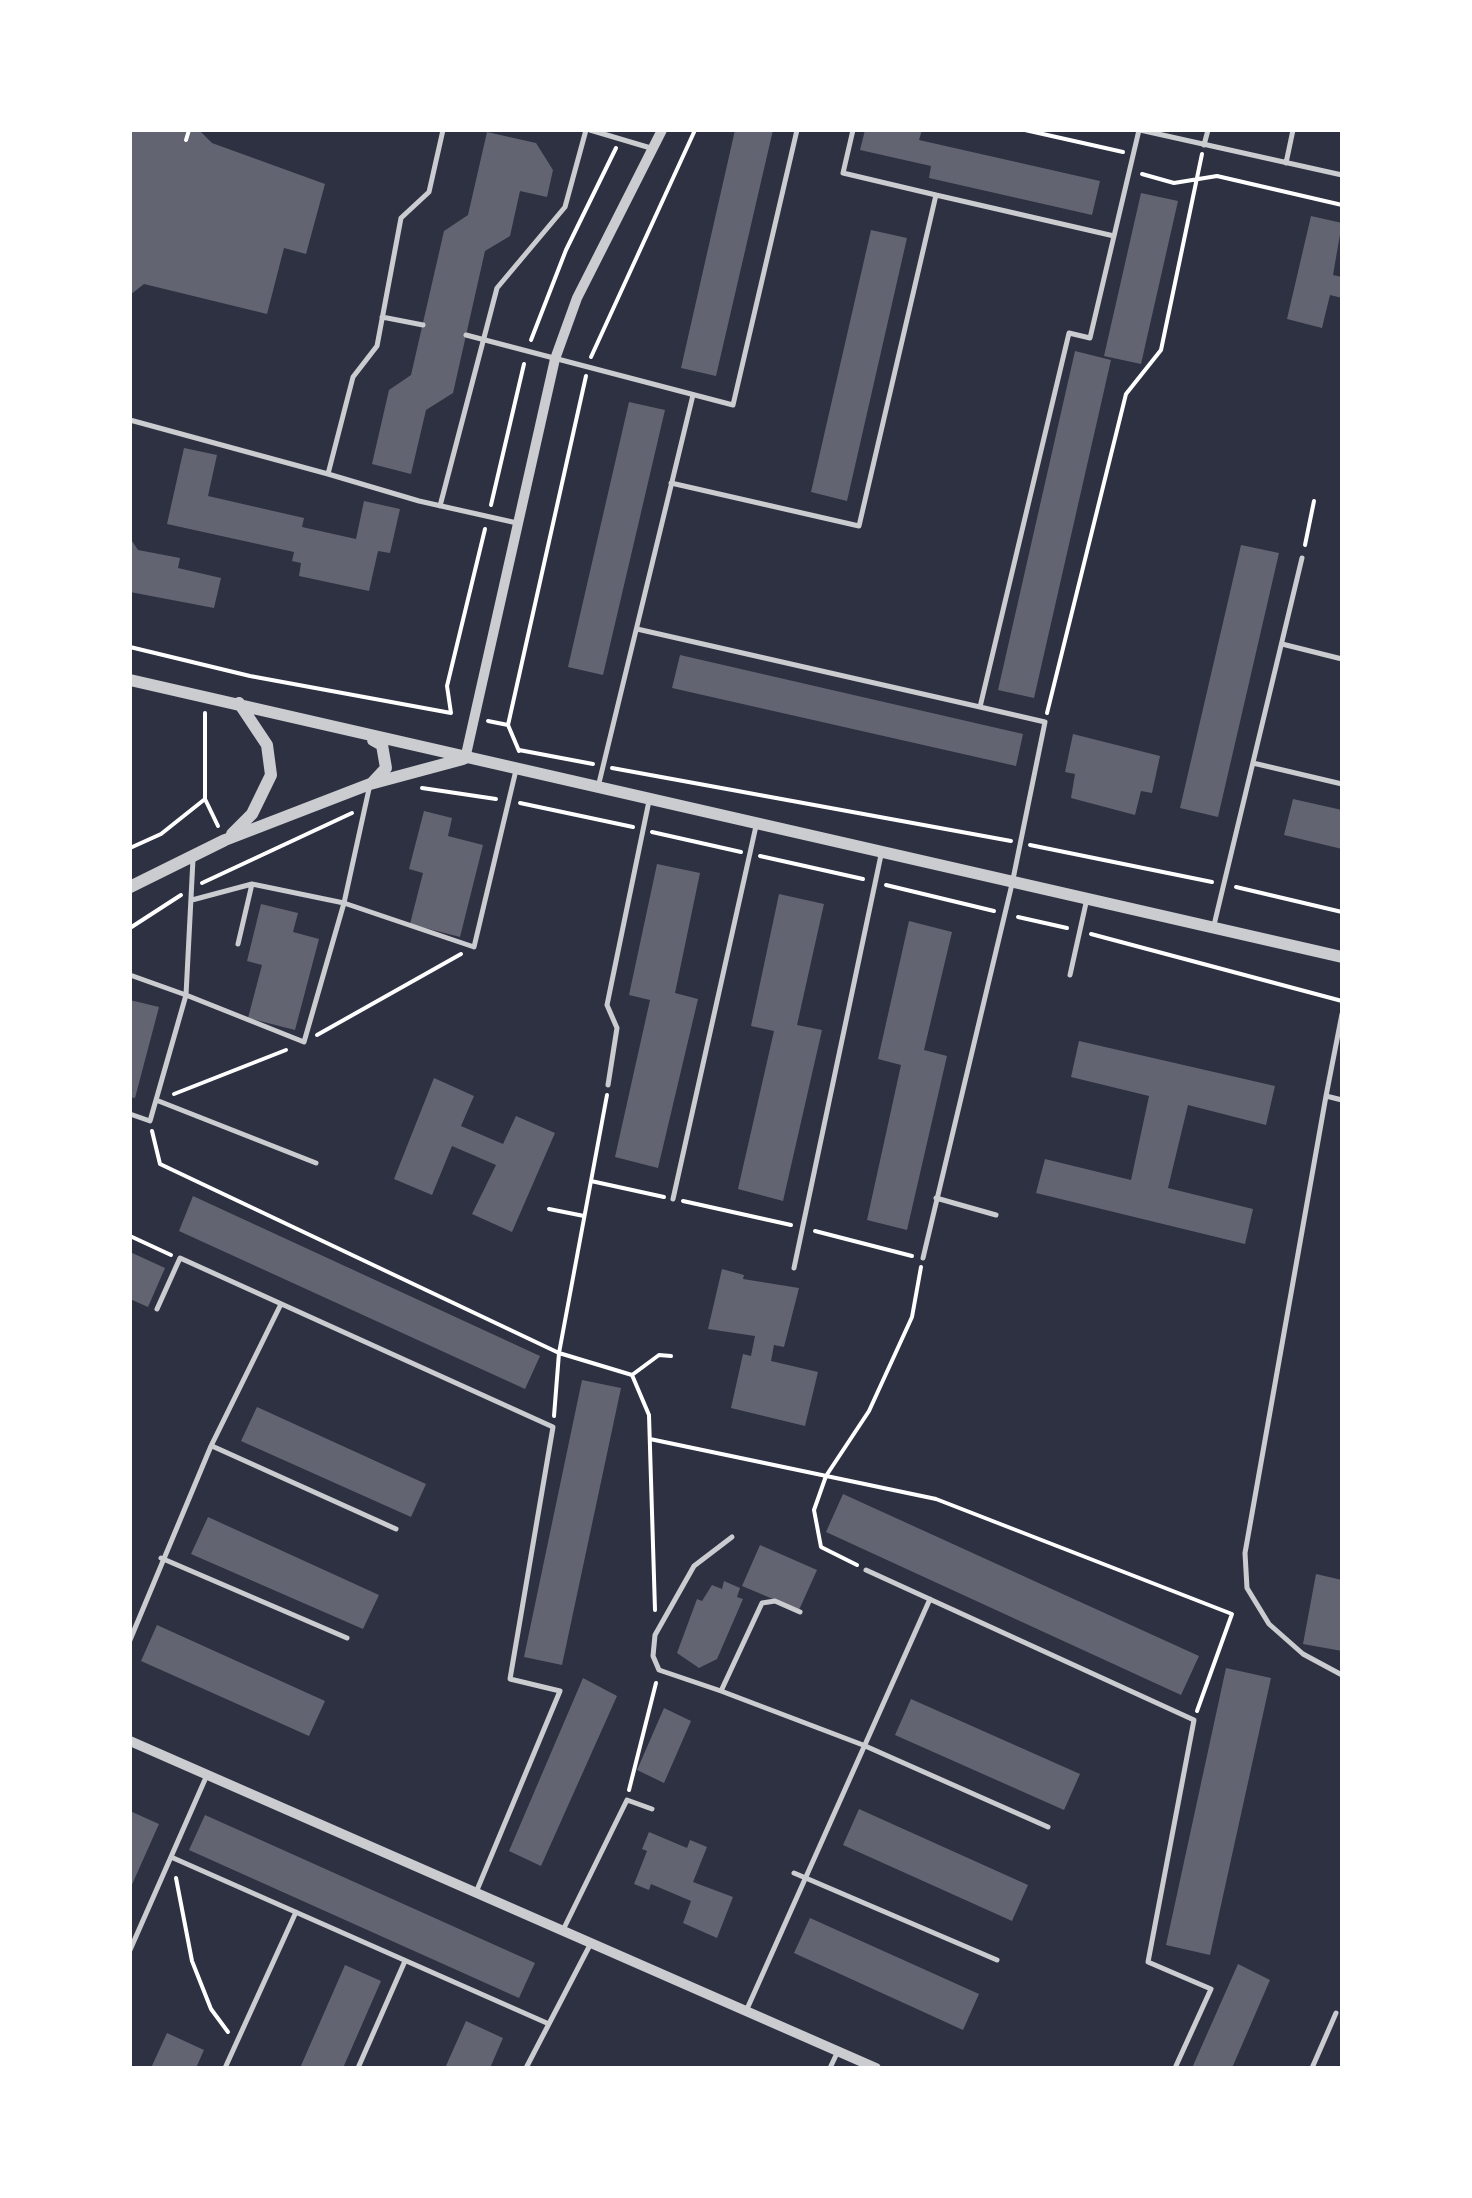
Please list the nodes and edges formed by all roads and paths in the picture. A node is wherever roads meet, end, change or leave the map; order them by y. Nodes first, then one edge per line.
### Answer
1 (188, 130) edge
2 (444, 130) edge
3 (588, 130) edge
4 (662, 130) edge
5 (695, 130) edge
6 (796, 130) edge
7 (853, 130) edge
8 (1025, 130) edge
9 (1139, 130) edge
10 (1208, 130) edge
11 (1293, 130) edge
12 (186, 140) dead end
13 (1204, 144) junction
14 (654, 148) junction
15 (1133, 154) junction
16 (1286, 162) junction
17 (1342, 175) edge
18 (1196, 181) junction
19 (936, 195) junction
20 (1342, 204) edge
21 (1114, 236) junction
22 (382, 317) junction
23 (423, 325) dead end
24 (466, 335) dead end
25 (483, 340) junction
26 (555, 359) junction
27 (588, 368) junction
28 (693, 395) junction
29 (130, 420) edge
30 (328, 474) junction
31 (672, 483) junction
32 (1314, 501) dead end
33 (440, 506) junction
34 (519, 523) junction
35 (1302, 558) joint
36 (636, 629) junction
37 (1282, 644) junction
38 (1342, 659) edge
39 (216, 668) dead end
40 (130, 680) edge
41 (209, 696) junction
42 (239, 704) junction
43 (980, 707) junction
44 (1045, 722) junction
45 (366, 736) junction
46 (519, 750) junction
47 (465, 758) junction
48 (1253, 763) junction
49 (603, 766) junction
50 (516, 770) junction
51 (370, 784) junction
52 (1342, 784) edge
53 (598, 786) junction
54 (411, 789) dead end
55 (650, 798) junction
56 (206, 799) junction
57 (509, 801) junction
58 (365, 807) junction
59 (756, 826) junction
60 (642, 829) junction
61 (225, 840) junction
62 (1020, 843) junction
63 (130, 848) edge
64 (748, 854) junction
65 (881, 855) junction
66 (193, 856) junction
67 (237, 866) junction
68 (877, 882) junction
69 (252, 884) junction
70 (1012, 884) junction
71 (1224, 884) junction
72 (130, 887) edge
73 (192, 887) junction
74 (192, 900) junction
75 (1087, 900) junction
76 (344, 904) junction
77 (1342, 912) edge
78 (1003, 913) junction
79 (130, 928) edge
80 (1213, 928) junction
81 (1079, 931) junction
82 (238, 944) dead end
83 (1342, 957) edge
84 (130, 975) edge
85 (1070, 975) dead end
86 (186, 995) junction
87 (1342, 1001) edge
88 (1342, 1014) edge
89 (608, 1085) joint
90 (1326, 1096) junction
91 (156, 1100) junction
92 (1342, 1100) edge
93 (130, 1114) edge
94 (150, 1122) junction
95 (316, 1163) dead end
96 (591, 1180) junction
97 (936, 1198) junction
98 (673, 1199) junction
99 (549, 1209) dead end
100 (996, 1215) dead end
101 (584, 1216) junction
102 (802, 1228) junction
103 (130, 1236) edge
104 (180, 1258) junction
105 (922, 1258) junction
106 (794, 1268) dead end
107 (281, 1304) junction
108 (157, 1309) dead end
109 (560, 1354) junction
110 (671, 1356) dead end
111 (632, 1375) junction
112 (553, 1427) junction
113 (650, 1439) junction
114 (211, 1446) junction
115 (826, 1476) junction
116 (396, 1529) dead end
117 (732, 1537) dead end
118 (161, 1558) junction
119 (866, 1570) joint
120 (930, 1599) junction
121 (800, 1612) dead end
122 (655, 1635) junction
123 (346, 1638) dead end
124 (130, 1640) edge
125 (659, 1670) junction
126 (1342, 1674) edge
127 (720, 1691) junction
128 (1194, 1720) junction
129 (130, 1741) edge
130 (863, 1745) junction
131 (207, 1775) junction
132 (627, 1800) junction
133 (652, 1809) dead end
134 (1048, 1827) dead end
135 (171, 1857) junction
136 (794, 1872) dead end
137 (804, 1877) junction
138 (476, 1893) junction
139 (296, 1912) junction
140 (563, 1931) junction
141 (591, 1943) junction
142 (130, 1950) edge
143 (997, 1960) dead end
144 (404, 1961) junction
145 (746, 2011) junction
146 (1336, 2014) dead end
147 (549, 2024) junction
148 (236, 2043) junction
149 (838, 2051) junction
150 (226, 2068) edge
151 (358, 2068) edge
152 (526, 2068) edge
153 (830, 2068) edge
154 (876, 2068) edge
155 (1175, 2068) edge
156 (1312, 2068) edge

1 - 12 path
2 - 22 lane
3 - 14 lane
3 - 25 lane
4 - 14 street
5 - 27 path
6 - 28 lane
7 - 19 lane
8 - 15 path
9 - 13 lane
9 - 15 lane
10 - 13 lane
11 - 16 lane
13 - 16 lane
13 - 18 path
14 - 26 street
15 - 18 path
15 - 21 lane
16 - 17 lane
18 - 20 path
18 - 44 path
19 - 21 lane
19 - 31 lane
21 - 43 lane
22 - 23 lane
22 - 30 lane
24 - 25 lane
25 - 26 lane
25 - 33 lane
26 - 27 lane
26 - 34 street
27 - 28 lane
27 - 46 path
28 - 31 lane
29 - 30 lane
30 - 33 lane
31 - 36 lane
32 - 35 path
33 - 34 lane
34 - 47 street
35 - 37 lane
36 - 43 lane
36 - 49 lane
37 - 38 lane
37 - 48 lane
39 - 41 path
40 - 41 street
41 - 42 street
41 - 56 path
42 - 45 street
42 - 61 street
43 - 44 lane
44 - 62 lane
45 - 47 street
45 - 51 street
46 - 49 path
46 - 50 path
47 - 50 street
47 - 51 street
48 - 52 lane
48 - 71 lane
49 - 53 lane
49 - 62 path
50 - 53 street
50 - 57 lane
51 - 58 lane
51 - 61 street
53 - 55 street
54 - 57 path
55 - 59 street
55 - 60 lane
56 - 61 path
56 - 63 path
57 - 60 path
57 - 76 lane
58 - 67 path
58 - 76 lane
59 - 64 lane
59 - 65 street
60 - 64 path
60 - 89 lane
61 - 66 street
61 - 67 path
62 - 70 lane
62 - 71 path
64 - 68 path
64 - 98 lane
65 - 68 lane
65 - 70 street
66 - 72 street
66 - 73 lane
67 - 73 path
68 - 78 path
68 - 102 lane
69 - 74 lane
69 - 76 lane
69 - 82 lane
70 - 75 street
70 - 78 lane
71 - 77 path
71 - 80 lane
73 - 74 lane
73 - 79 path
74 - 86 lane
75 - 80 street
75 - 81 lane
76 - 86 lane
78 - 81 path
78 - 97 lane
80 - 83 street
81 - 85 lane
81 - 87 path
84 - 86 lane
86 - 91 lane
88 - 90 lane
89 - 96 path
90 - 92 lane
90 - 126 lane
91 - 94 lane
91 - 95 lane
93 - 94 lane
94 - 109 path
96 - 98 path
96 - 101 path
97 - 100 lane
97 - 105 lane
98 - 102 path
99 - 101 path
101 - 109 path
102 - 105 path
102 - 106 lane
103 - 104 path
104 - 107 lane
104 - 108 lane
105 - 115 path
107 - 112 lane
107 - 114 lane
109 - 111 path
109 - 112 path
110 - 111 path
111 - 113 path
112 - 138 lane
113 - 115 path
113 - 122 path
114 - 116 lane
114 - 118 lane
115 - 119 path
115 - 128 path
117 - 122 lane
118 - 123 lane
118 - 124 lane
119 - 120 lane
120 - 128 lane
120 - 130 lane
121 - 127 lane
122 - 125 lane
125 - 127 lane
125 - 132 path
127 - 130 lane
128 - 155 lane
129 - 131 street
130 - 134 lane
130 - 137 lane
131 - 135 lane
131 - 138 street
132 - 133 lane
132 - 140 lane
135 - 139 lane
135 - 142 lane
135 - 148 path
136 - 137 lane
137 - 143 lane
137 - 145 lane
138 - 140 street
139 - 144 lane
139 - 148 lane
140 - 141 street
141 - 145 street
141 - 147 lane
144 - 147 lane
144 - 151 lane
145 - 149 street
146 - 156 lane
147 - 152 lane
148 - 150 lane
149 - 153 lane
149 - 154 street

